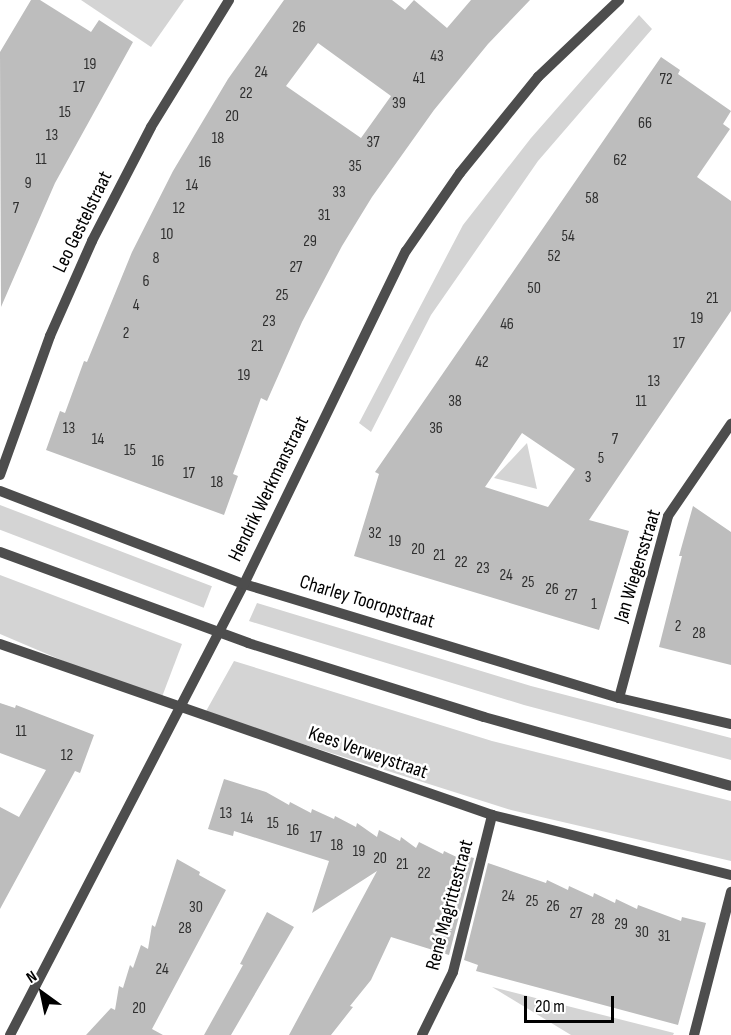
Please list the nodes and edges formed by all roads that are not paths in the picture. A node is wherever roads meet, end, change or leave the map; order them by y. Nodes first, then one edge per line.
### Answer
1 (229, 0) edge
2 (619, 0) edge
3 (731, 424) edge
4 (0, 475) edge
5 (0, 492) edge
6 (0, 552) edge
7 (244, 584) junction
8 (218, 633) junction
9 (0, 644) edge
10 (620, 698) junction
11 (181, 707) junction
12 (731, 724) edge
13 (731, 786) edge
14 (492, 815) junction
15 (731, 875) edge
16 (731, 892) edge
17 (10, 1035) edge
18 (422, 1035) edge
19 (694, 1035) edge

1 - 4 street, Leo Gestelstraat
2 - 7 street, Hendrik Werkmanstraat
3 - 10 street, Jan Wiegersstraat
5 - 7 street, Charley Tooropstraat
6 - 8 street
7 - 8 street, Hendrik Werkmanstraat
7 - 10 street, Charley Tooropstraat
8 - 11 street, Hendrik Werkmanstraat
8 - 13 street
9 - 11 street, Kees Verweystraat
10 - 12 street, Charley Tooropstraat
11 - 14 street, Kees Verweystraat
11 - 17 street, Hendrik Werkmanstraat
14 - 15 street, Kees Verweystraat
14 - 18 street, René Magrittestraat
16 - 19 street

